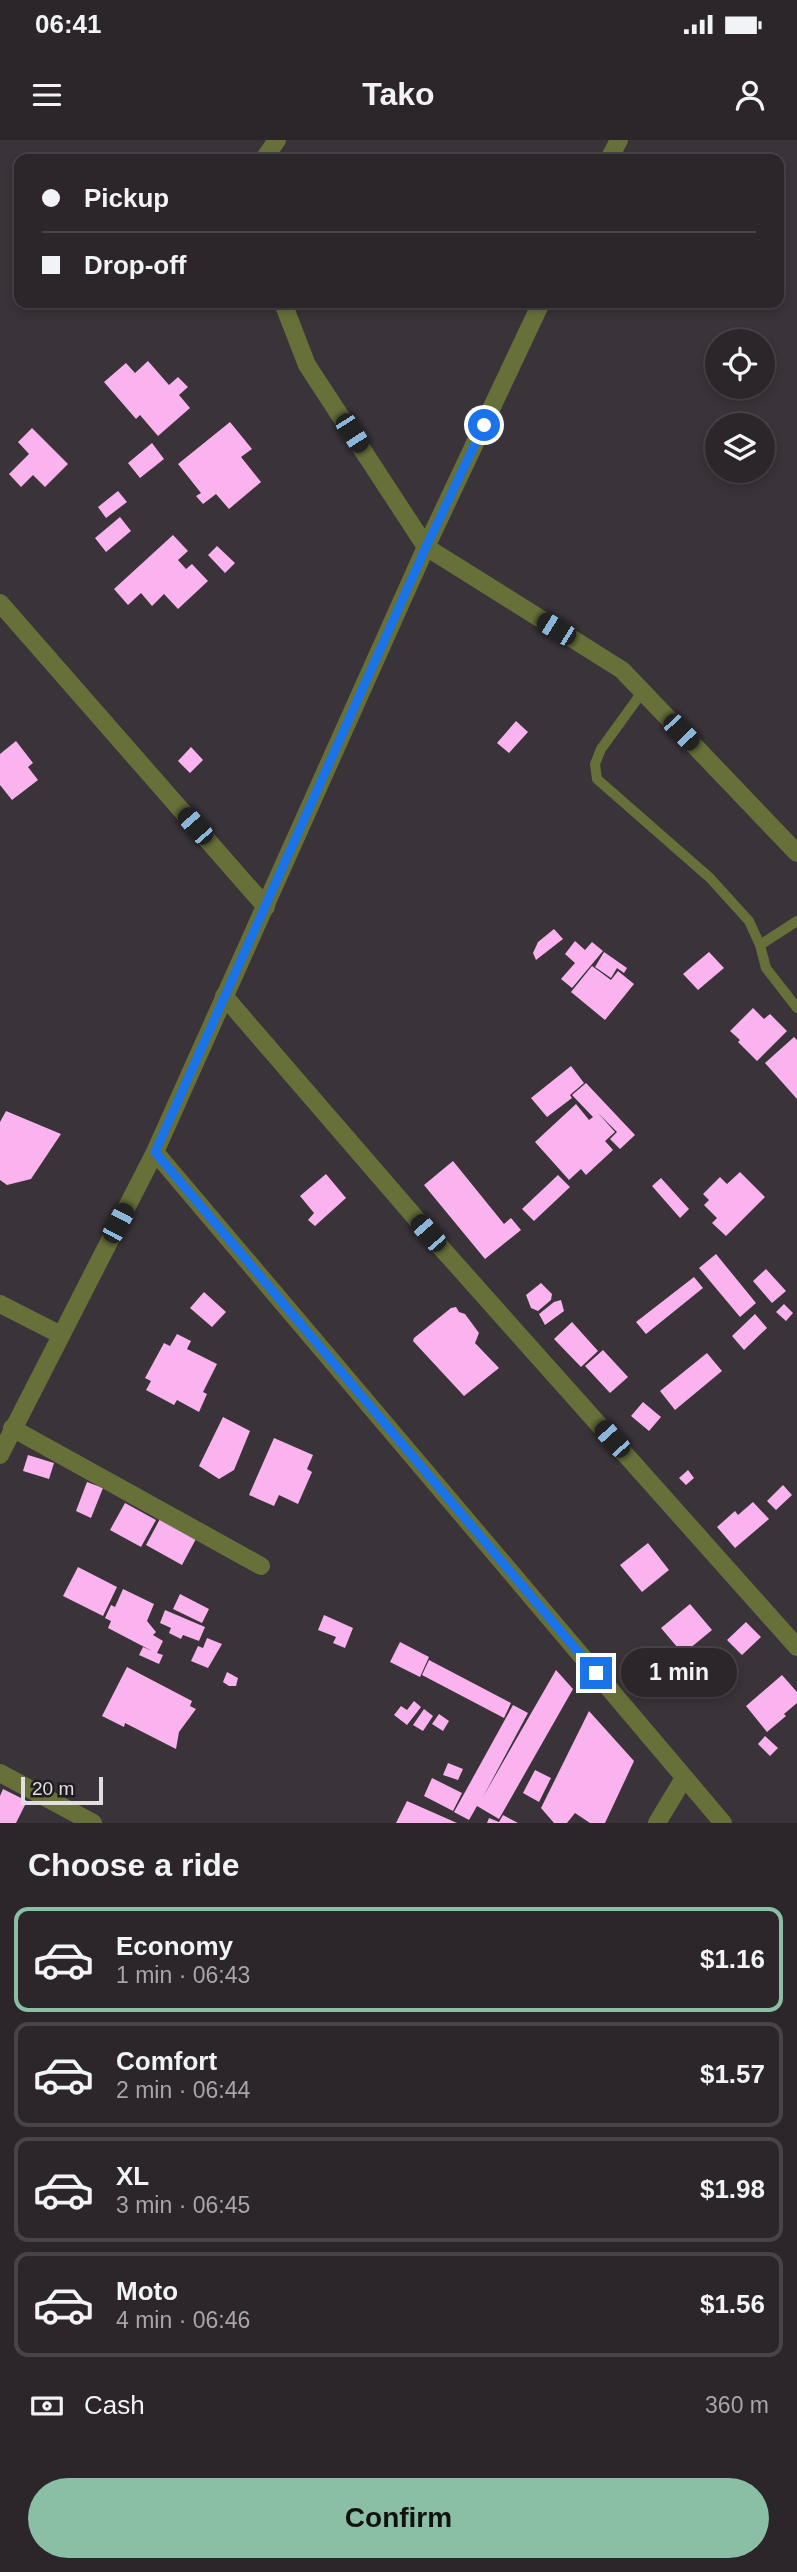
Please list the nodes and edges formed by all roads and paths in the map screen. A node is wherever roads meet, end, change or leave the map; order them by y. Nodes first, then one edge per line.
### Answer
1 (284, 308) edge
2 (539, 308) edge
3 (426, 547) junction
4 (0, 603) edge
5 (643, 691) junction
6 (797, 853) edge
7 (266, 907) junction
8 (797, 921) edge
9 (760, 945) junction
10 (224, 996) junction
11 (797, 1008) edge
12 (155, 1152) junction
13 (0, 1304) edge
14 (61, 1335) junction
15 (12, 1428) junction
16 (0, 1455) edge
17 (261, 1566) dead end
18 (797, 1647) edge
19 (0, 1773) edge
20 (684, 1778) junction
21 (93, 1823) edge
22 (657, 1823) edge
23 (723, 1823) edge

1 - 3 street
2 - 3 street
3 - 5 street
3 - 7 street
4 - 7 street
5 - 6 street
5 - 9 lane
7 - 10 street
8 - 9 lane
9 - 11 lane
10 - 12 street
10 - 18 street
12 - 14 street
12 - 20 street
13 - 14 street
14 - 15 street
15 - 16 street
15 - 17 street
19 - 21 street
20 - 22 street
20 - 23 street

